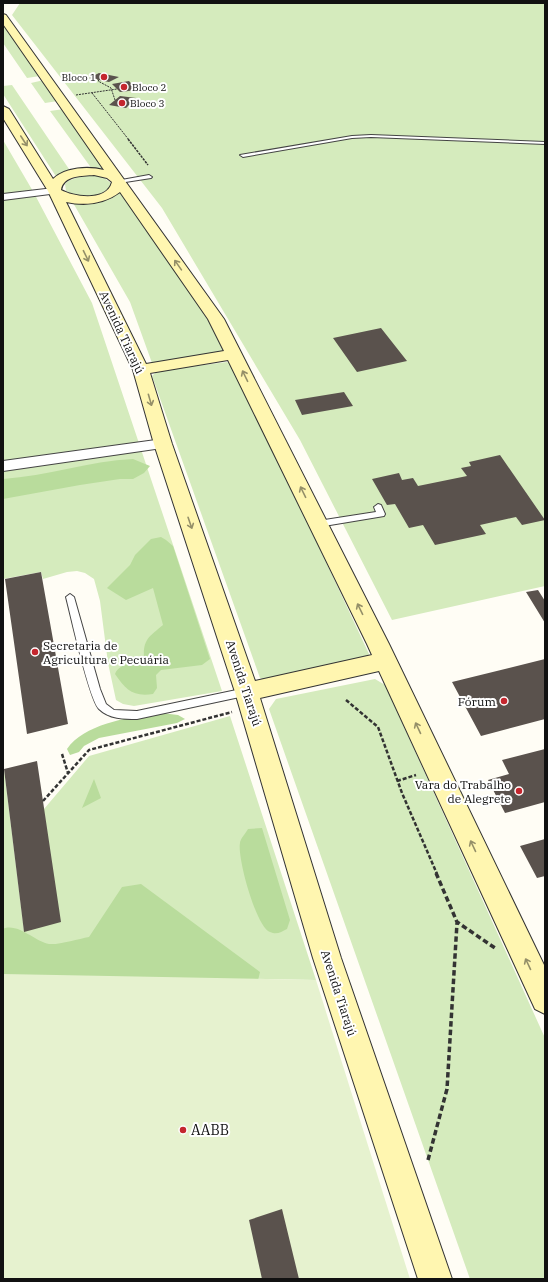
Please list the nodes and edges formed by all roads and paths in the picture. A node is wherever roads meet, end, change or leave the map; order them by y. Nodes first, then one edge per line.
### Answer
1 (4, 14) edge
2 (99, 80) dead end
3 (117, 89) dead end
4 (113, 90) junction
5 (92, 93) junction
6 (72, 96) dead end
7 (115, 100) dead end
8 (3, 108) edge
9 (545, 143) edge
10 (243, 155) dead end
11 (151, 169) dead end
12 (149, 178) dead end
13 (119, 180) junction
14 (54, 191) junction
15 (3, 197) edge
16 (234, 354) junction
17 (141, 370) junction
18 (163, 444) junction
19 (3, 466) edge
20 (378, 507) dead end
21 (318, 524) junction
22 (70, 597) dead end
23 (386, 661) junction
24 (247, 692) junction
25 (346, 700) dead end
26 (235, 712) dead end
27 (62, 754) dead end
28 (68, 773) junction
29 (424, 773) dead end
30 (397, 781) junction
31 (43, 801) dead end
32 (457, 922) junction
33 (496, 949) dead end
34 (545, 999) edge
35 (428, 1160) dead end
36 (436, 1279) edge

1 - 13 main road
2 - 4 path
3 - 4 path
4 - 5 path
4 - 7 path
5 - 6 path
5 - 11 path
8 -> 14 main road, Avenida Tiarajú
9 - 10 lane
12 - 13 lane
13 - 14 main road
13 - 14 main road
16 -> 13 main road
14 - 15 street
14 -> 17 main road, Avenida Tiarajú
16 - 17 main road
21 -> 16 main road
17 -> 18 main road, Avenida Tiarajú
18 - 19 street
18 -> 24 main road, Avenida Tiarajú
20 - 21 lane
23 -> 21 main road
22 - 24 lane
23 - 24 main road
34 -> 23 main road
24 - 36 main road, Avenida Tiarajú
25 - 30 path
26 - 28 path
27 - 28 path
28 - 31 path
29 - 30 path
30 - 32 path
32 - 33 path
32 - 35 path

